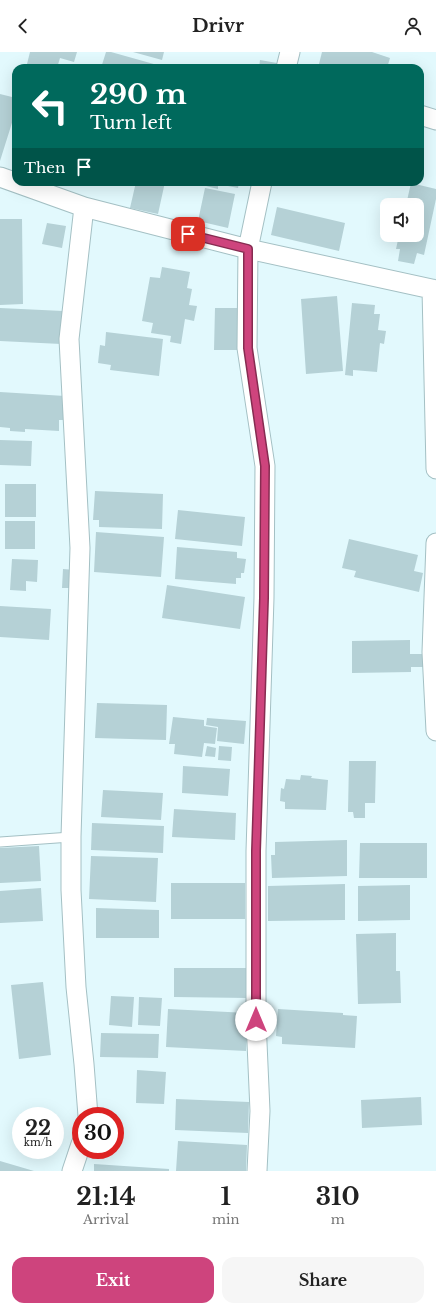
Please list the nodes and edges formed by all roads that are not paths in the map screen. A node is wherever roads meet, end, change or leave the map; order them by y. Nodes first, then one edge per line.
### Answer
1 (290, 52) edge
2 (287, 64) edge
3 (424, 116) edge
4 (436, 120) edge
5 (0, 176) edge
6 (12, 180) edge
7 (27, 186) edge
8 (261, 186) edge
9 (84, 207) junction
10 (248, 249) junction
11 (434, 290) edge
12 (436, 469) edge
13 (436, 543) edge
14 (436, 731) edge
15 (71, 836) junction
16 (0, 842) edge
17 (87, 1107) edge
18 (76, 1159) edge
19 (72, 1171) edge
20 (257, 1171) edge

1 - 2 street
3 - 4 street
5 - 6 street
7 - 9 street
8 - 10 street
9 - 10 street
9 - 15 street
10 - 11 street
10 - 20 street
11 - 12 street
13 - 14 street
15 - 16 lane
15 - 17 street
18 - 19 street

